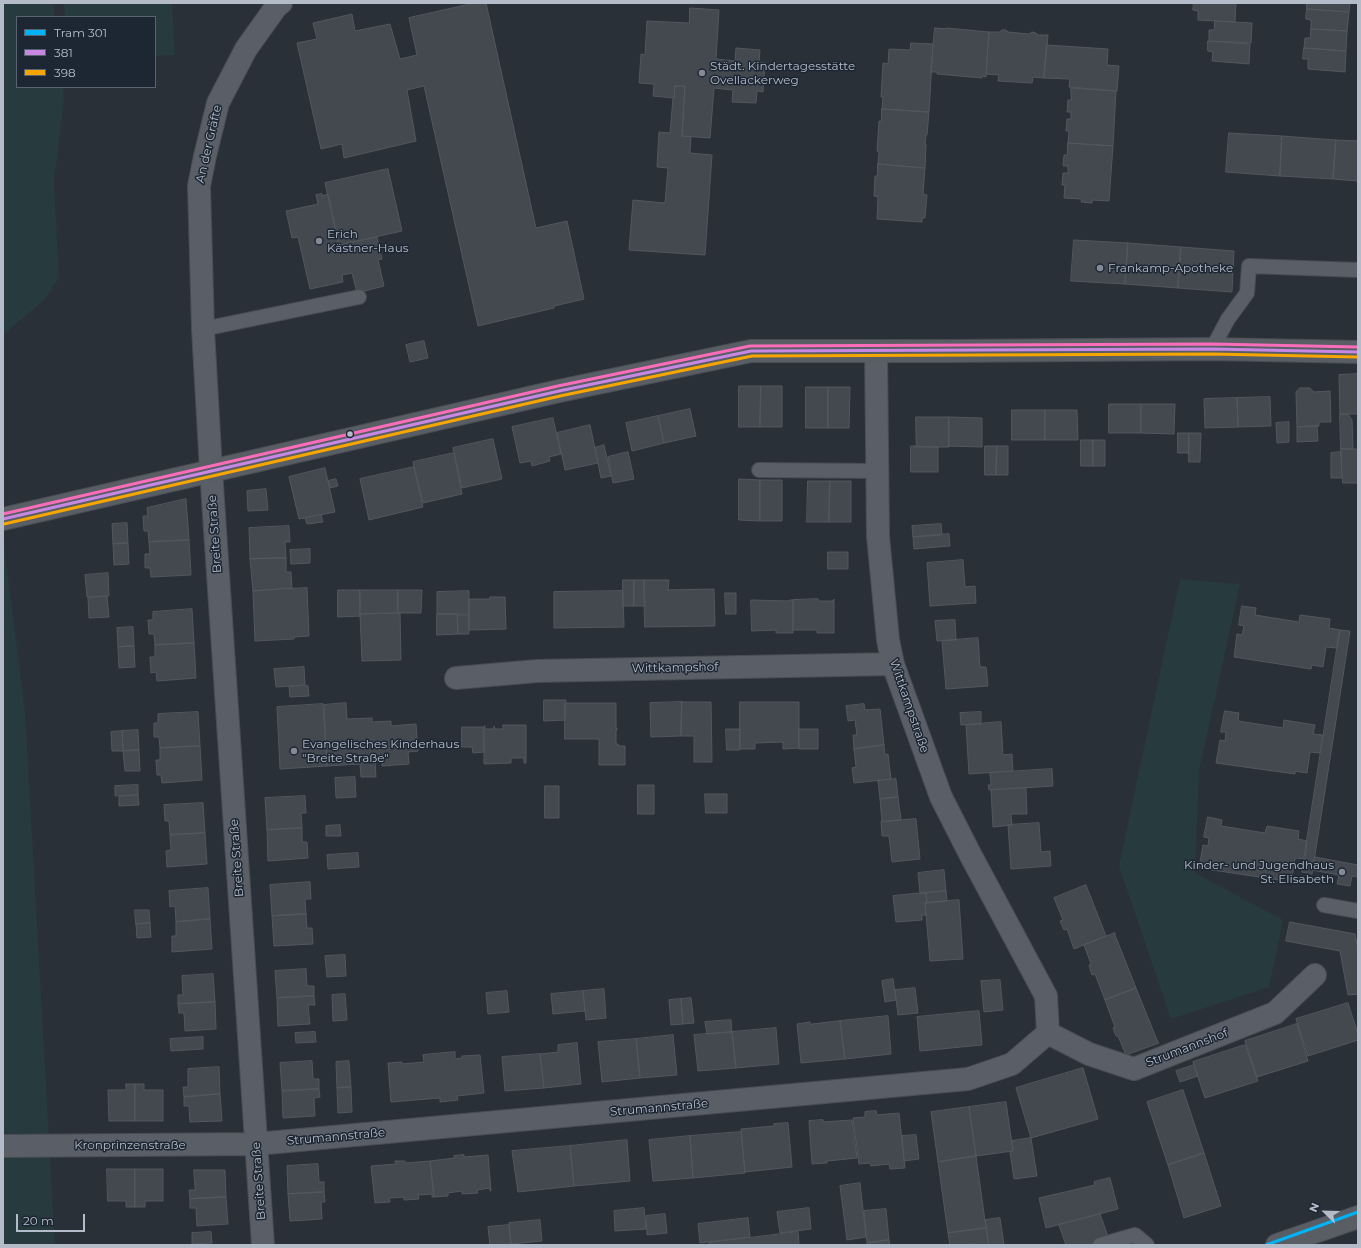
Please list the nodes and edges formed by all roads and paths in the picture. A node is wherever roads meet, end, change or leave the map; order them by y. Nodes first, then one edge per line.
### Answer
1 (281, 3) edge
2 (1358, 270) edge
3 (359, 297) dead end
4 (203, 329) junction
5 (1212, 349) junction
6 (876, 351) junction
7 (1358, 352) edge
8 (211, 470) junction
9 (759, 470) dead end
10 (877, 471) junction
11 (3, 519) edge
12 (893, 664) junction
13 (456, 678) dead end
14 (1324, 905) dead end
15 (1358, 911) edge
16 (1315, 975) dead end
17 (1048, 1033) junction
18 (256, 1144) junction
19 (3, 1146) edge
20 (1358, 1217) edge
21 (263, 1245) edge
22 (1100, 1245) edge
23 (1147, 1245) edge
24 (1277, 1245) edge

1 - 4 street, An der Gräfte
2 - 5 lane
3 - 4 lane
4 - 8 street, An der Gräfte
5 - 6 street
5 - 7 street
6 - 8 street
6 - 10 street, Wittkampstraße
8 - 11 street
8 - 18 street, Breite Straße
9 - 10 lane
10 - 12 street, Wittkampstraße
12 - 13 street, Wittkampshof
12 - 17 street, Wittkampstraße
14 - 15 lane
16 - 17 street, Strumannshof
17 - 18 street, Strumannstraße
18 - 19 street, Kronprinzenstraße
18 - 21 street, Breite Straße
20 - 24 street
22 - 23 lane

